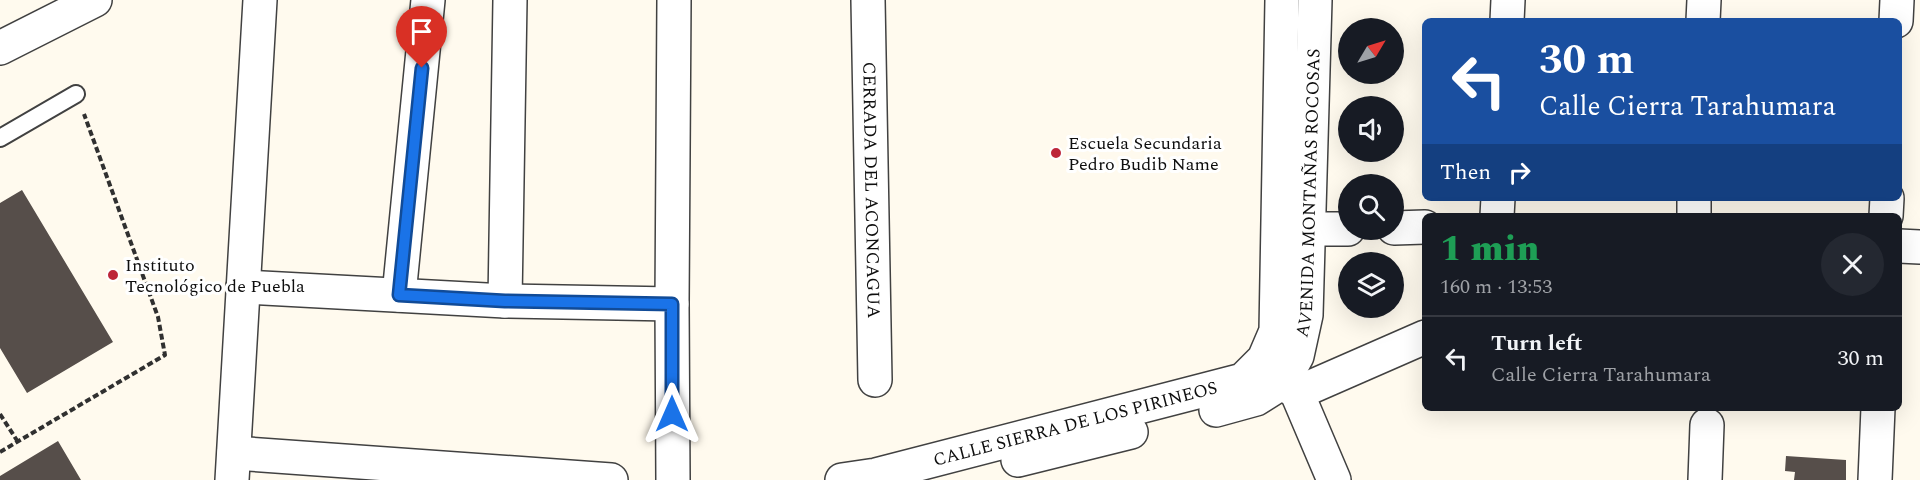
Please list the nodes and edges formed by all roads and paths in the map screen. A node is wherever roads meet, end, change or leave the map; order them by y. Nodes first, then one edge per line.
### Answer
1 (95, 0) edge
2 (260, 0) edge
3 (428, 0) edge
4 (510, 0) edge
5 (674, 0) edge
6 (868, 0) edge
7 (1282, 0) edge
8 (1315, 0) edge
9 (1508, 0) edge
10 (1704, 0) edge
11 (1897, 0) edge
12 (1507, 18) edge
13 (1703, 18) edge
14 (1896, 18) edge
15 (0, 48) edge
16 (76, 94) joint
17 (0, 138) edge
18 (1422, 227) edge
19 (1338, 228) edge
20 (1404, 228) edge
21 (1310, 229) junction
22 (1902, 246) edge
23 (1920, 247) edge
24 (243, 287) junction
25 (399, 295) junction
26 (505, 301) junction
27 (672, 304) junction
28 (1422, 338) edge
29 (1282, 378) junction
30 (875, 380) dead end
31 (1878, 411) edge
32 (0, 414) edge
33 (1707, 425) dead end
34 (18, 442) junction
35 (0, 452) edge
36 (233, 466) edge
37 (861, 478) edge
38 (611, 480) edge
39 (673, 480) edge
40 (931, 480) edge
41 (1334, 480) edge
42 (1705, 480) edge
43 (1875, 480) edge

1 - 15 street
2 - 24 street
3 - 25 street
4 - 26 street
5 - 27 street
6 - 30 street, CERRADA DEL ACONCAGUA
7 - 29 street, AVENIDA MONTAÑAS ROCOSAS
8 - 21 street, AVENIDA MONTAÑAS ROCOSAS
9 - 12 street
10 - 13 street
11 - 14 street
16 - 17 lane
16 - 34 path
18 - 20 street
19 - 21 street
21 - 29 street, AVENIDA MONTAÑAS ROCOSAS
22 - 23 street
24 - 25 street
24 - 36 street
25 - 26 street
26 - 27 street
27 - 39 street
28 - 29 street
29 - 37 street, CALLE SIERRA DE LOS PIRINEOS
29 - 40 street, CALLE SIERRA DE LOS PIRINEOS
29 - 41 street
31 - 43 street
32 - 34 path
33 - 42 street
34 - 35 path
36 - 38 street

